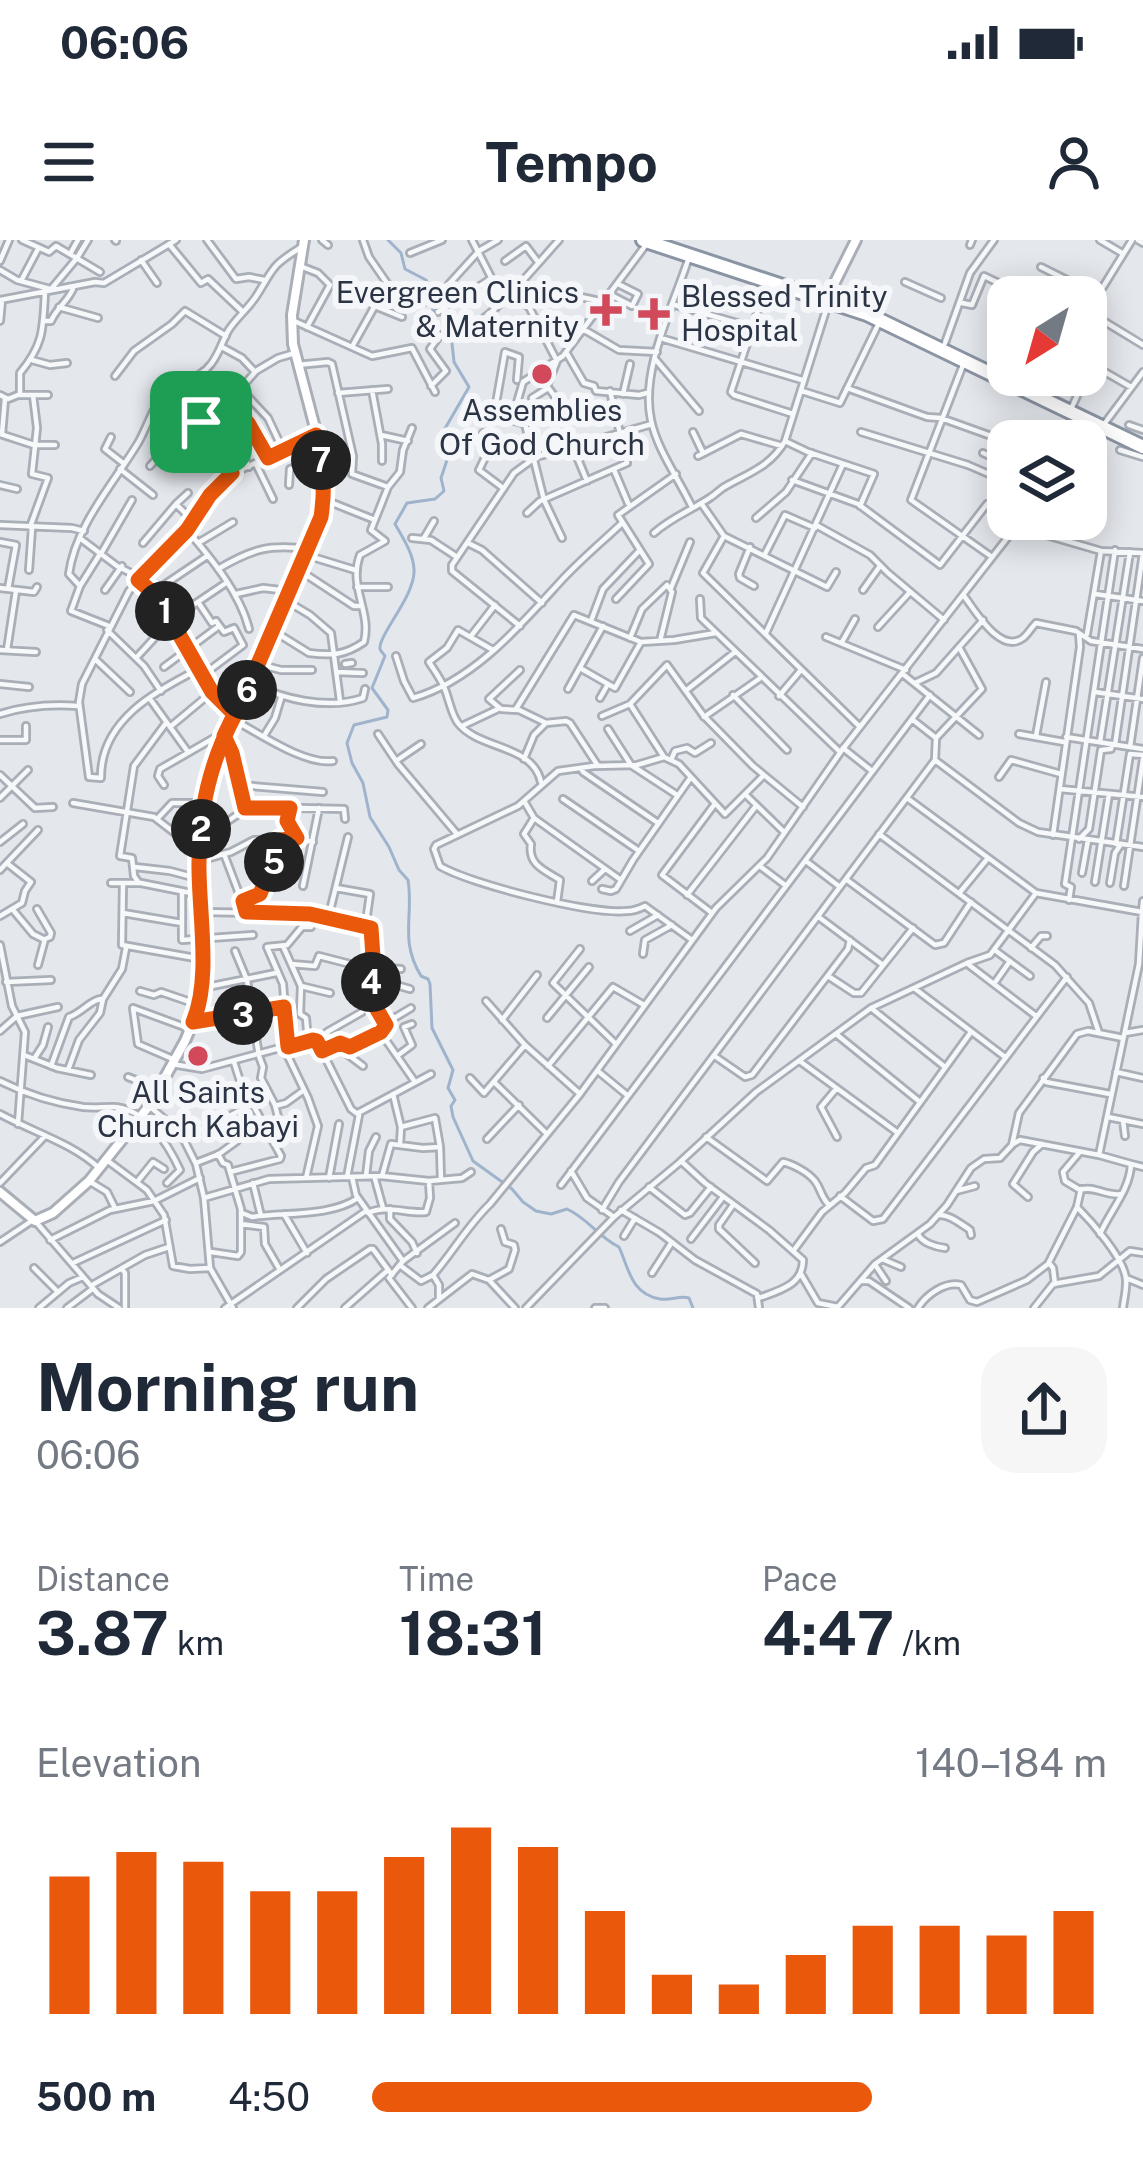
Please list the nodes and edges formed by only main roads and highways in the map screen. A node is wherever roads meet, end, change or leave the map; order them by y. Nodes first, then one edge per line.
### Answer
1 (650, 241) edge
2 (829, 298) junction
3 (987, 364) edge
4 (1050, 396) edge
5 (1091, 420) edge
6 (1093, 420) edge
7 (1107, 428) edge
8 (1107, 428) edge
9 (1143, 446) edge

1 - 2 highway
1 - 2 highway
2 - 3 highway
2 - 5 highway
4 - 6 highway
7 - 9 highway
8 - 9 highway

